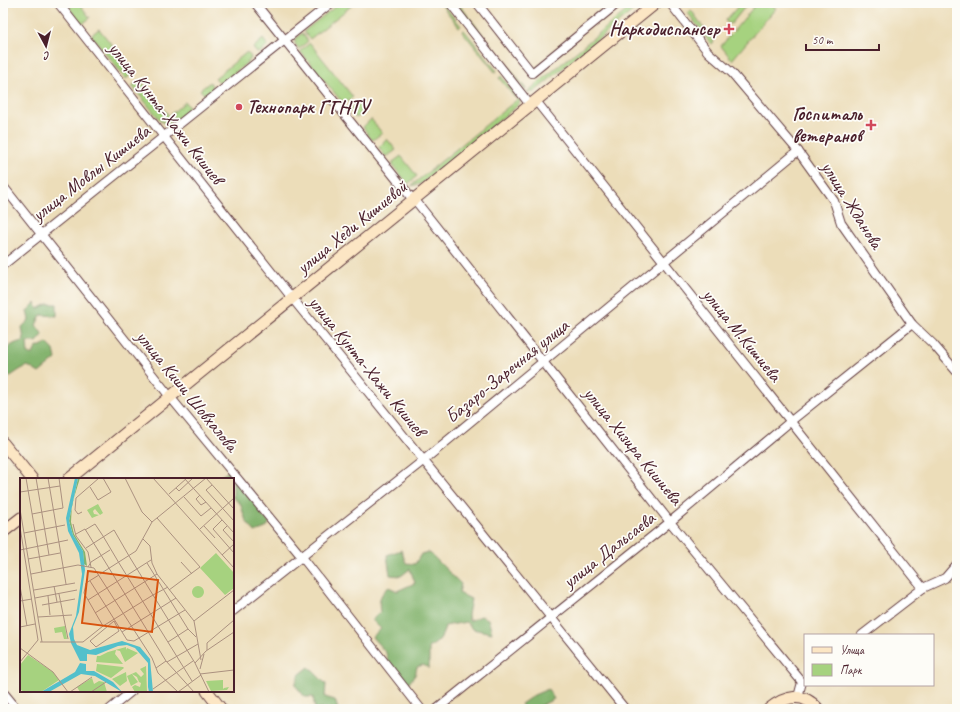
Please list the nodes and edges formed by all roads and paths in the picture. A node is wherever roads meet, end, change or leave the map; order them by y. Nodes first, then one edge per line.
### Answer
1 (58, 3) edge
2 (255, 3) edge
3 (331, 3) edge
4 (450, 3) edge
5 (477, 3) edge
6 (618, 3) edge
7 (656, 3) edge
8 (670, 3) edge
9 (285, 40) junction
10 (534, 103) junction
11 (164, 136) junction
12 (798, 151) junction
13 (3, 186) edge
14 (414, 201) junction
15 (41, 234) junction
16 (664, 262) junction
17 (3, 265) edge
18 (292, 298) junction
19 (912, 324) junction
20 (542, 362) junction
21 (957, 372) edge
22 (171, 398) junction
23 (791, 421) junction
24 (3, 443) edge
25 (424, 460) junction
26 (31, 478) edge
27 (71, 478) edge
28 (20, 519) edge
29 (670, 522) junction
30 (3, 532) edge
31 (302, 557) junction
32 (957, 564) edge
33 (924, 588) junction
34 (234, 610) edge
35 (551, 616) junction
36 (863, 634) edge
37 (803, 681) edge
38 (3, 692) edge
39 (131, 692) edge
40 (208, 692) edge
41 (798, 697) junction
42 (17, 709) edge
43 (110, 709) edge
44 (221, 709) edge
45 (421, 709) edge
46 (437, 709) edge
47 (625, 709) edge
48 (769, 709) edge
49 (818, 709) edge

1 - 11 street, улица Кунта-Хажи Кишиев
2 - 9 street, улица Хизира Кишиева
3 - 9 street, улица Мовлы Кишиева
4 - 10 street, улица М.Кишиева
5 - 6 street
7 - 10 main road, улица Хеди Кишиевой
8 - 12 street, улица Жданова
9 - 11 street, улица Мовлы Кишиева
9 - 14 street, улица Хизира Кишиева
10 - 14 main road, улица Хеди Кишиевой
10 - 16 street, улица М.Кишиева
11 - 15 street, улица Мовлы Кишиева
11 - 18 street, улица Кунта-Хажи Кишиев
12 - 16 street, Базаро-Заречная улица
12 - 19 street, улица Жданова
13 - 15 street, улица Киши Шовхалова
14 - 18 main road, улица Хеди Кишиевой
14 - 20 street, улица Хизира Кишиева
15 - 17 street, улица Мовлы Кишиева
15 - 22 street, улица Киши Шовхалова
16 - 20 street, Базаро-Заречная улица
16 - 23 street, улица М.Кишиева
18 - 22 main road, улица Хеди Кишиевой
18 - 25 street, улица Кунта-Хажи Кишиев
19 - 21 street, улица Жданова
19 - 23 street, улица Дальсаева
20 - 25 street, Базаро-Заречная улица
20 - 29 street, улица Хизира Кишиева
22 - 27 main road, улица Хеди Кишиевой
22 - 31 street, улица Киши Шовхалова
23 - 29 street, улица Дальсаева
23 - 33 street, улица М.Кишиева
24 - 26 main road
25 - 31 street, Базаро-Заречная улица
25 - 35 street, улица Кунта-Хажи Кишиев
28 - 30 main road
29 - 35 street, улица Дальсаева
29 - 37 street, улица Хизира Кишиева
31 - 34 street, Базаро-Заречная улица
31 - 45 street, улица Киши Шовхалова
32 - 33 street
33 - 36 street
35 - 46 street, улица Дальсаева
35 - 47 street, улица Кунта-Хажи Кишиев
37 - 41 street, улица Хизира Кишиева
38 - 42 street
39 - 43 street
40 - 44 main road
41 - 48 main road
41 - 49 main road

